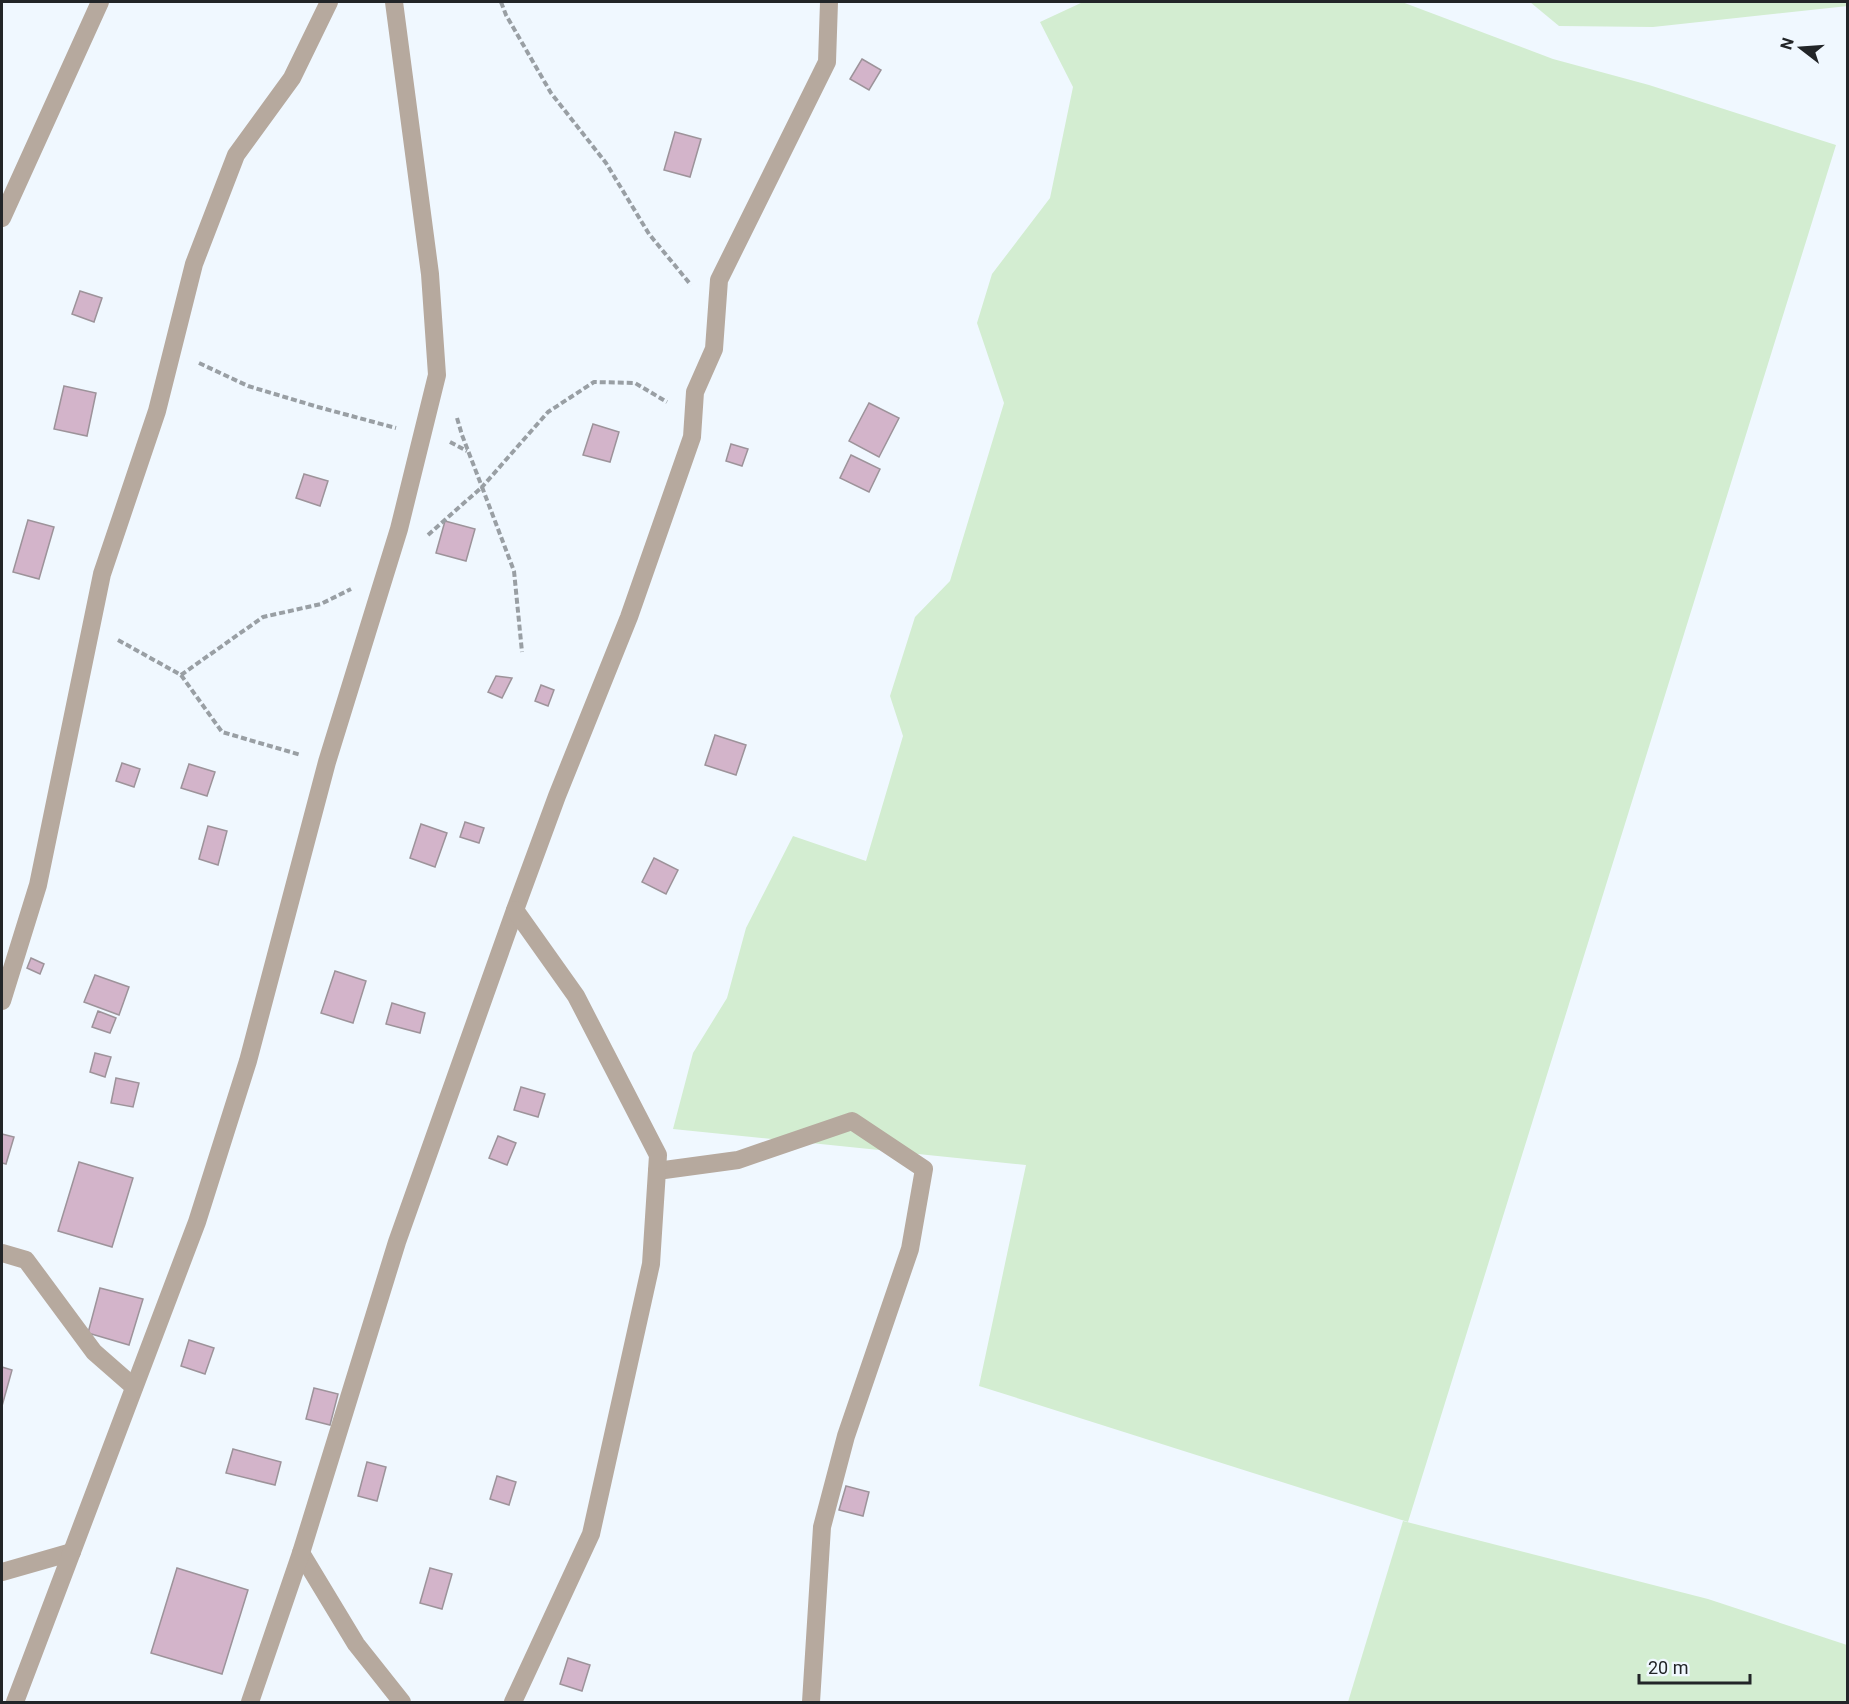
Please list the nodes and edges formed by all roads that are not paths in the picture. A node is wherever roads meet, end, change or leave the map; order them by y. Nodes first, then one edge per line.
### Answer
1 (100, 2) edge
2 (329, 2) edge
3 (394, 2) edge
4 (829, 2) edge
5 (2, 218) edge
6 (515, 910) junction
7 (2, 1001) edge
8 (657, 1171) junction
9 (2, 1253) edge
10 (134, 1387) junction
11 (72, 1552) junction
12 (301, 1552) junction
13 (2, 1572) edge
14 (15, 1702) edge
15 (250, 1702) edge
16 (402, 1702) edge
17 (513, 1702) edge
18 (811, 1702) edge

1 - 5 street
2 - 7 street
3 - 10 street
4 - 6 street
6 - 8 street
6 - 12 street
8 - 17 street
8 - 18 street
9 - 10 street
10 - 11 street
11 - 13 street
11 - 14 street
12 - 15 street
12 - 16 street

